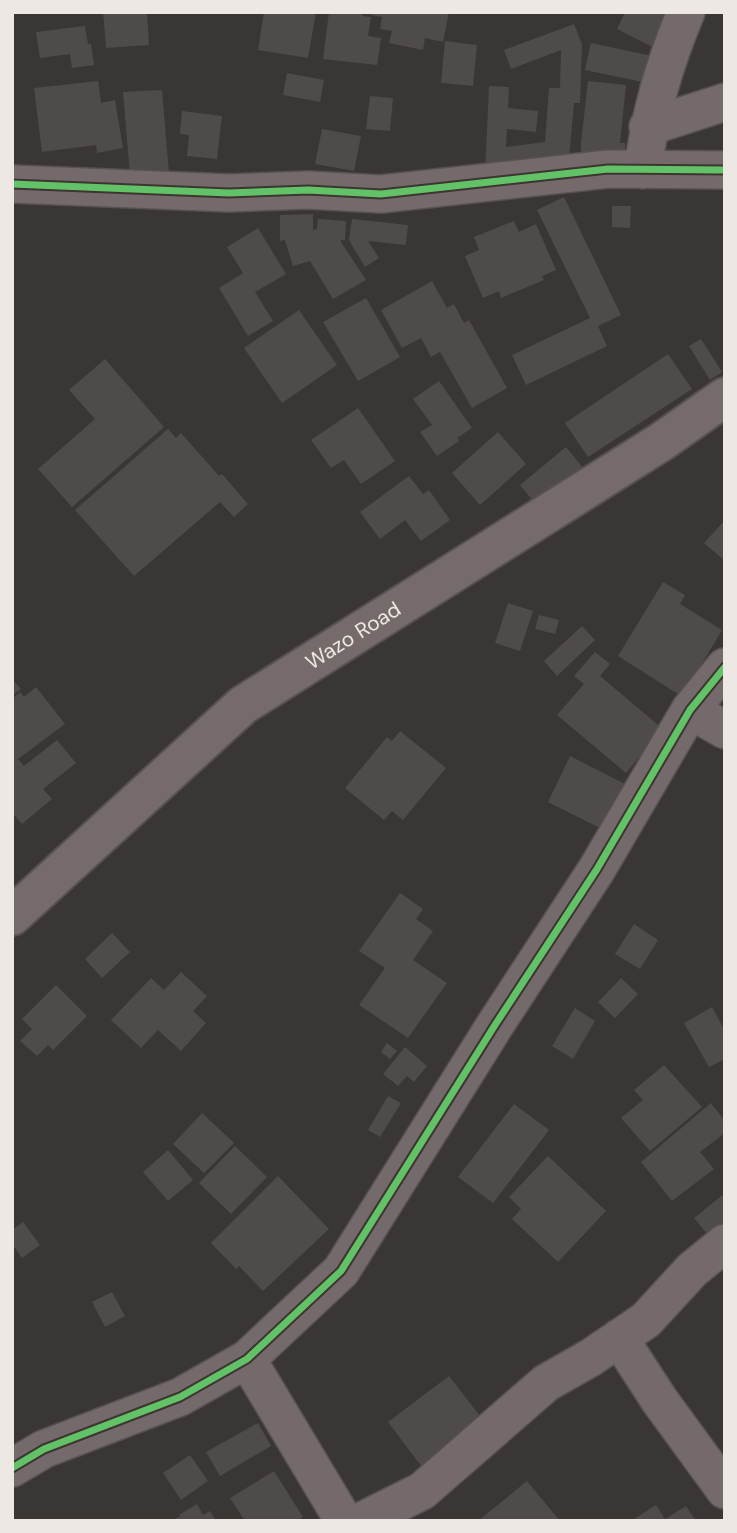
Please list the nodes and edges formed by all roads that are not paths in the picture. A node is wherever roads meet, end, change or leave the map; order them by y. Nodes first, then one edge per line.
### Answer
1 (686, 12) edge
2 (725, 102) edge
3 (648, 127) junction
4 (643, 170) junction
5 (725, 170) edge
6 (12, 184) edge
7 (725, 397) edge
8 (725, 667) edge
9 (690, 710) junction
10 (725, 730) edge
11 (12, 916) edge
12 (725, 1243) edge
13 (619, 1338) junction
14 (247, 1360) junction
15 (12, 1468) edge
16 (725, 1490) edge
17 (344, 1521) edge
18 (362, 1521) edge

1 - 3 street
2 - 3 street
3 - 4 street
4 - 5 street
4 - 6 street
7 - 11 main road, Wazo Road
8 - 9 street
9 - 10 street
9 - 14 street
12 - 13 street
13 - 16 street
13 - 18 street
14 - 15 street
14 - 17 street

